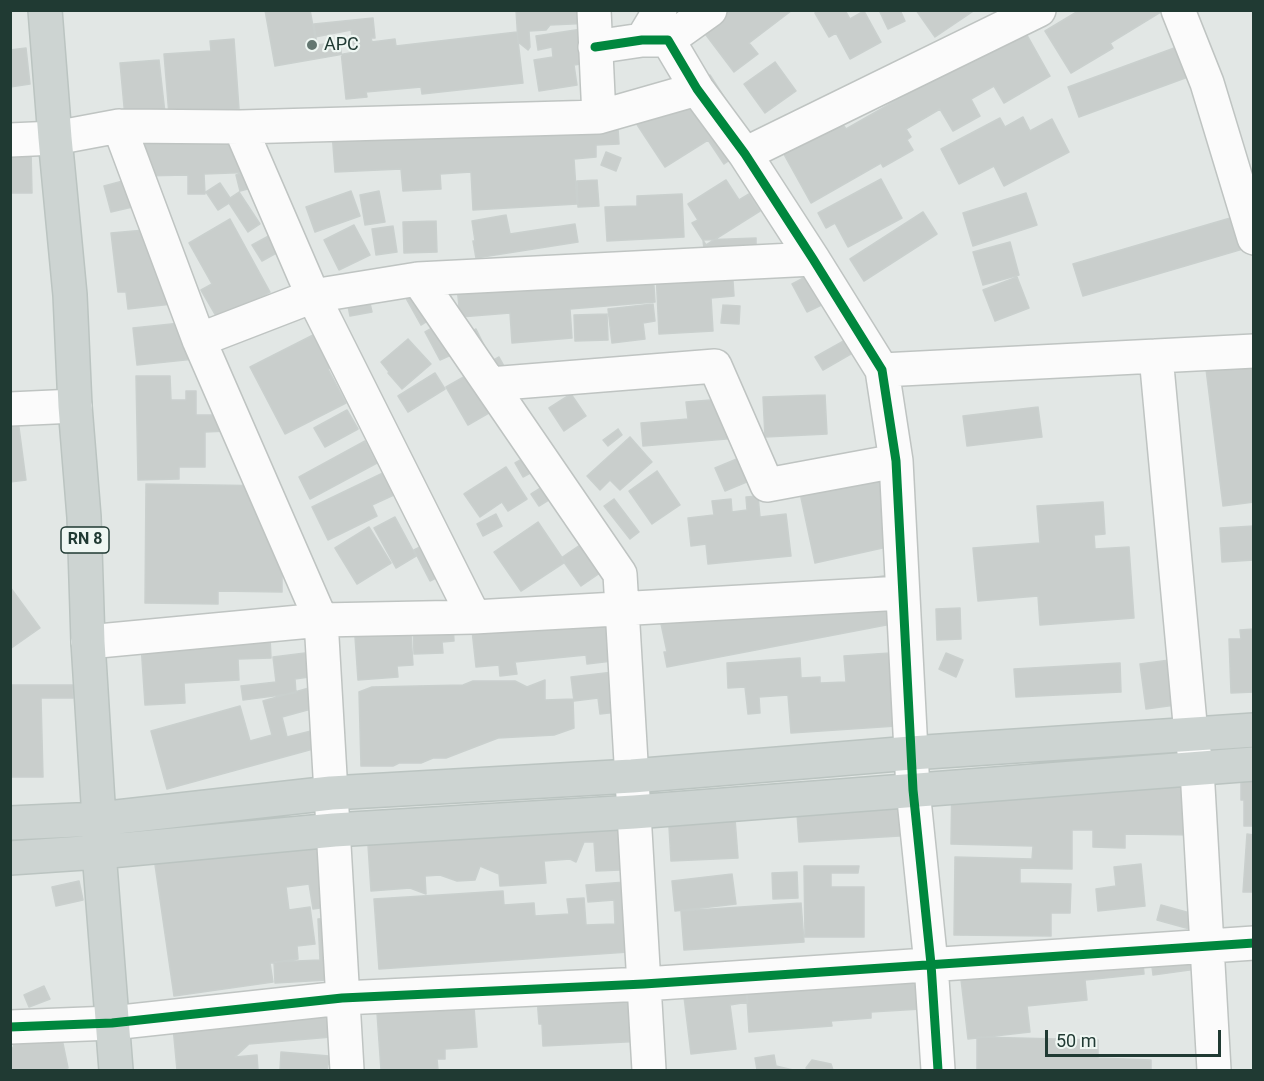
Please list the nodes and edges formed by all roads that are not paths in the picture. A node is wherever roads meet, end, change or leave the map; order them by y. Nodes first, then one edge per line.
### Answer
1 (45, 10) edge
2 (594, 10) edge
3 (710, 10) edge
4 (1039, 10) edge
5 (1178, 10) edge
6 (657, 30) edge
7 (596, 47) junction
8 (697, 89) junction
9 (599, 117) junction
10 (119, 126) junction
11 (240, 126) junction
12 (55, 138) junction
13 (10, 140) edge
14 (745, 154) junction
15 (1249, 205) edge
16 (1254, 238) edge
17 (813, 259) junction
18 (418, 279) junction
19 (313, 296) junction
20 (200, 340) junction
21 (1254, 351) edge
22 (1156, 356) junction
23 (882, 370) junction
24 (490, 384) junction
25 (75, 406) junction
26 (10, 409) edge
27 (896, 460) junction
28 (902, 593) junction
29 (623, 609) junction
30 (474, 617) junction
31 (321, 620) junction
32 (88, 642) junction
33 (1254, 730) edge
34 (1191, 734) junction
35 (911, 753) junction
36 (1254, 764) edge
37 (1197, 769) junction
38 (632, 776) junction
39 (914, 790) junction
40 (331, 793) junction
41 (634, 812) junction
42 (99, 819) junction
43 (10, 823) edge
44 (334, 830) junction
45 (99, 852) junction
46 (10, 858) edge
47 (1254, 943) edge
48 (1207, 946) junction
49 (931, 964) junction
50 (644, 984) junction
51 (342, 998) junction
52 (112, 1023) junction
53 (10, 1027) edge
54 (116, 1071) edge
55 (347, 1071) edge
56 (649, 1071) edge
57 (938, 1071) edge
58 (1214, 1071) edge

1 - 12 main road, RN 8
2 - 7 street
3 - 6 street
4 - 14 street
5 - 15 street
6 - 7 street
6 - 8 street
7 - 9 street
8 - 9 street
8 - 14 street
9 - 11 street
10 - 11 street
10 - 12 street
10 - 20 street
11 - 19 street
12 - 13 street
12 - 25 main road, RN 8
14 - 17 street
15 - 16 street
17 - 18 street
17 - 23 street
18 - 19 street
18 - 24 street
19 - 20 street
19 - 30 street
20 - 31 street
21 - 22 street
22 - 23 street
22 - 34 street
23 - 27 street
24 - 27 street
24 - 29 street
25 - 26 street
25 - 32 main road, RN 8
27 - 28 street
28 - 29 street
28 - 35 street
29 - 30 street
29 - 38 street
30 - 31 street
31 - 32 street
31 - 40 street
32 - 42 main road, RN 8
33 - 34 main road
34 - 35 main road
34 - 37 street
35 - 38 main road
35 - 39 street
36 - 37 main road
37 - 39 main road
37 - 48 street
38 - 40 main road
38 - 41 street
39 - 41 main road
39 - 49 street
40 - 42 main road
40 - 44 street
41 - 44 main road
41 - 50 street
42 - 43 main road
42 - 45 main road, RN 8
44 - 45 main road
44 - 51 street
45 - 46 main road
45 - 52 main road, RN 8
47 - 48 street
48 - 49 street
48 - 58 street
49 - 50 street
49 - 57 street
50 - 51 street
50 - 56 street
51 - 52 street
51 - 55 street
52 - 53 street
52 - 54 main road, RN 8

